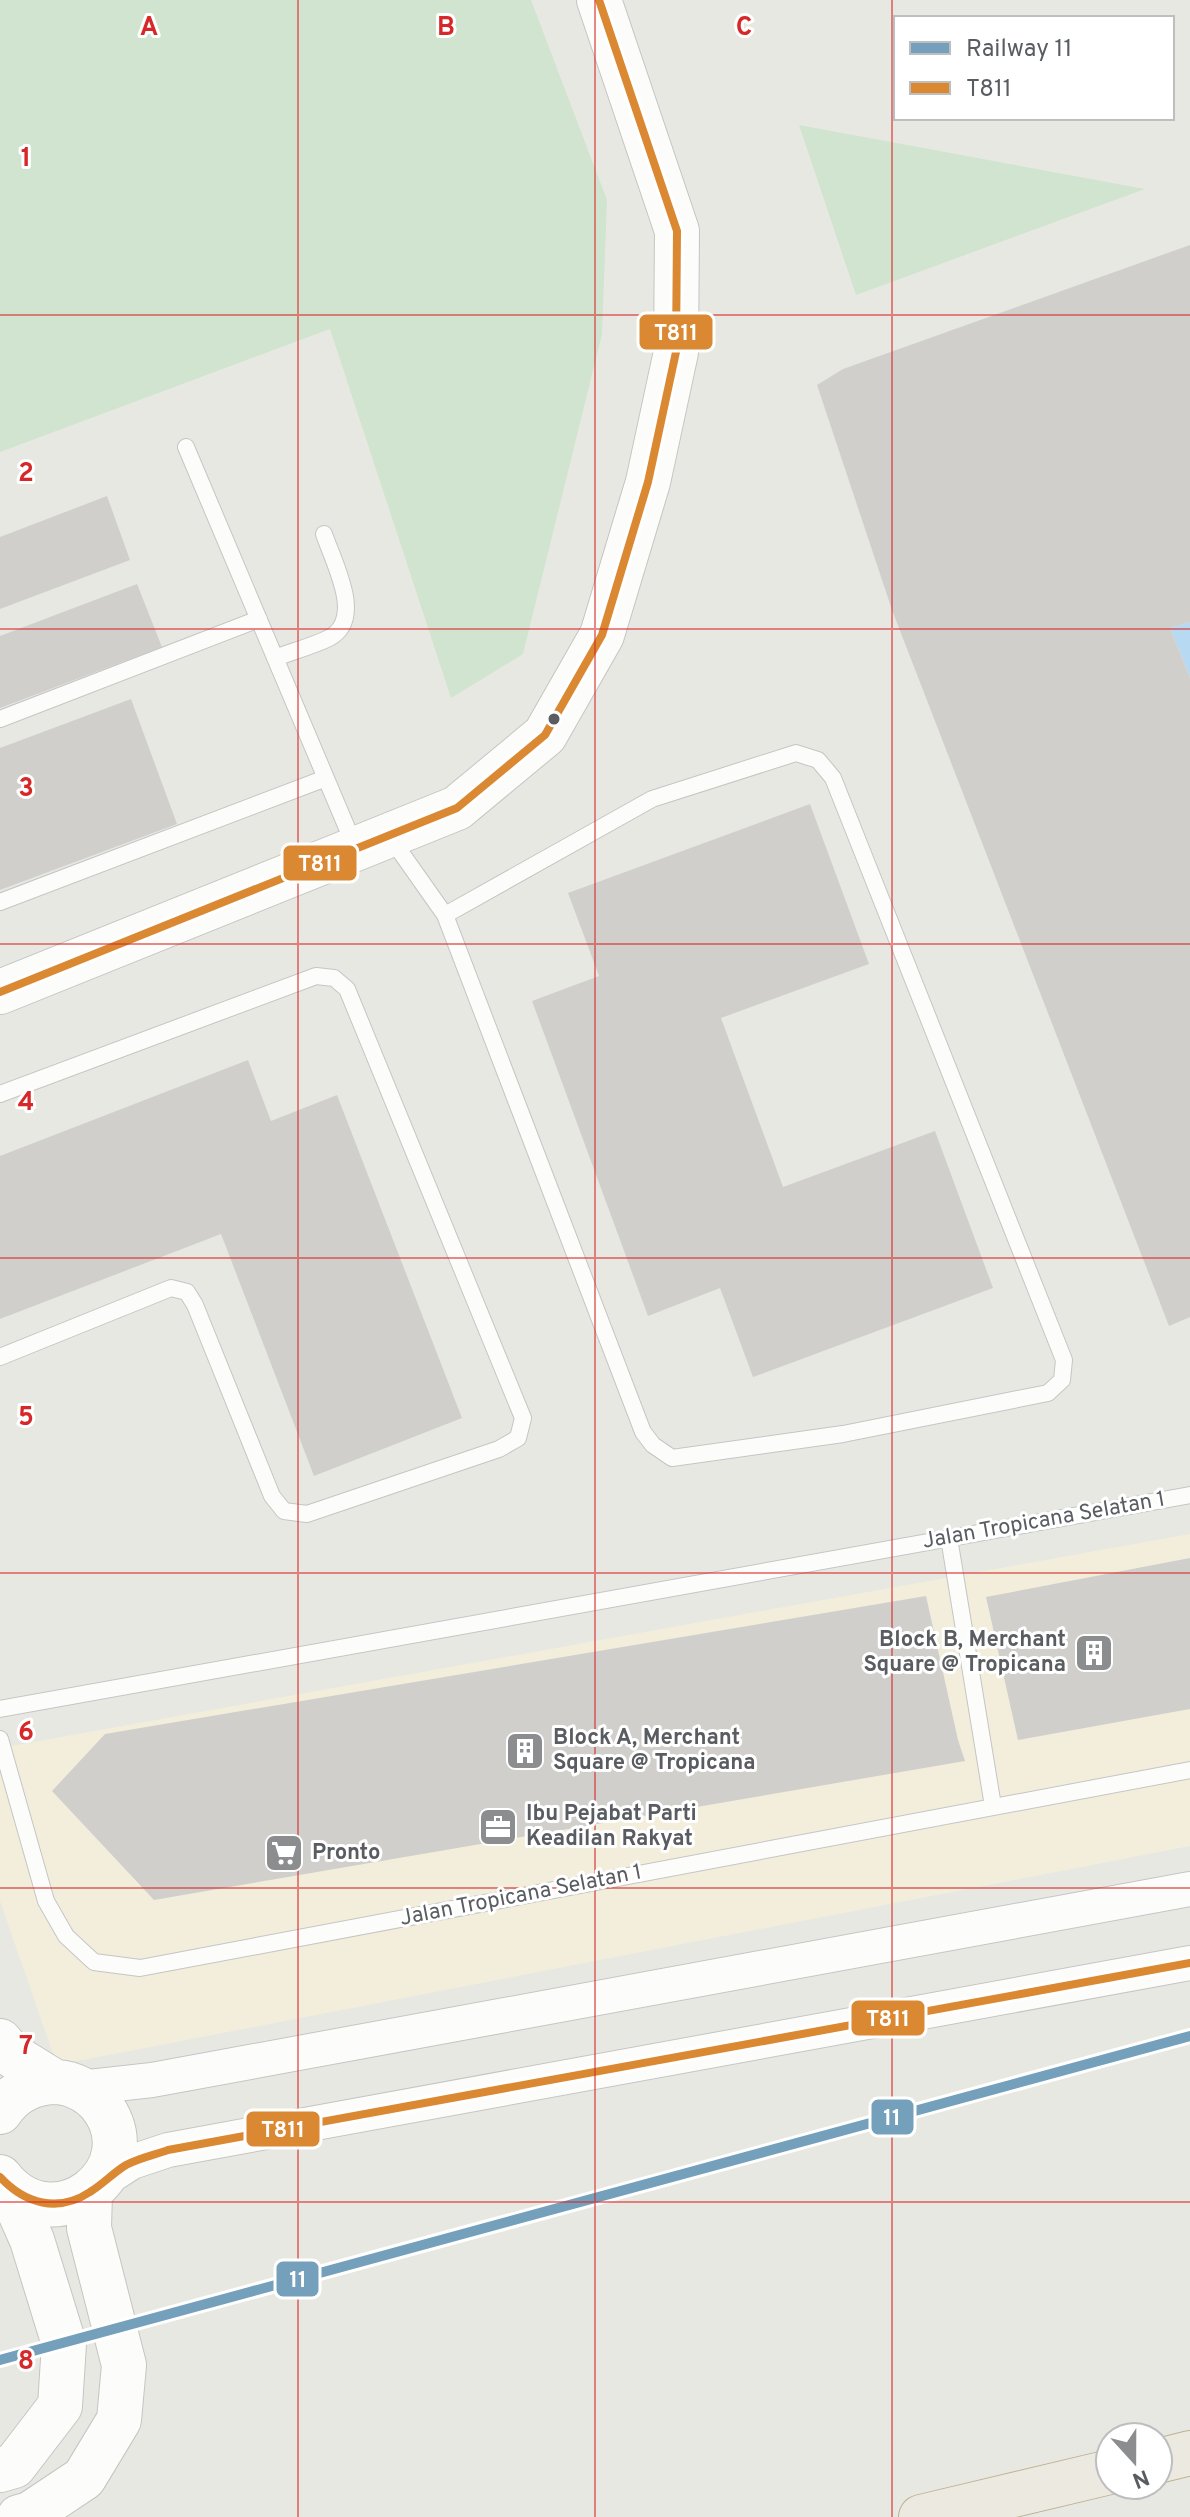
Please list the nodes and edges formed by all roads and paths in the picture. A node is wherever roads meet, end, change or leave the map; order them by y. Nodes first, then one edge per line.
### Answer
1 (599, 0) edge
2 (186, 447) dead end
3 (324, 534) dead end
4 (259, 619) junction
5 (275, 658) junction
6 (0, 719) edge
7 (326, 778) junction
8 (372, 842) junction
9 (0, 902) edge
10 (445, 915) junction
11 (0, 992) edge
12 (0, 1094) edge
13 (0, 1357) edge
14 (1190, 1495) edge
15 (949, 1538) junction
16 (0, 1709) edge
17 (0, 1739) edge
18 (1190, 1770) edge
19 (993, 1806) junction
20 (1190, 1889) edge
21 (1190, 1963) edge
22 (0, 2041) edge
23 (68, 2085) junction
24 (0, 2112) edge
25 (5, 2183) edge
26 (96, 2187) junction
27 (0, 2470) edge
28 (1094, 2476) edge
29 (19, 2517) edge
30 (921, 2517) edge

1 - 8 street
2 - 4 lane
3 - 5 lane
4 - 5 lane
4 - 6 lane
5 - 7 lane
7 - 8 lane
7 - 9 lane
8 - 10 lane
8 - 11 street
10 - 10 lane
12 - 13 lane
14 - 15 lane, Jalan Tropicana Selatan 1
15 - 16 lane, Jalan Tropicana Selatan 1
15 - 19 lane
17 - 19 lane, Jalan Tropicana Selatan 1
18 - 19 lane, Jalan Tropicana Selatan 1
20 - 23 street
21 - 26 street
22 - 23 street
23 - 24 street
23 - 26 street
25 - 26 street
25 - 27 street
26 - 29 street
28 - 30 highway

